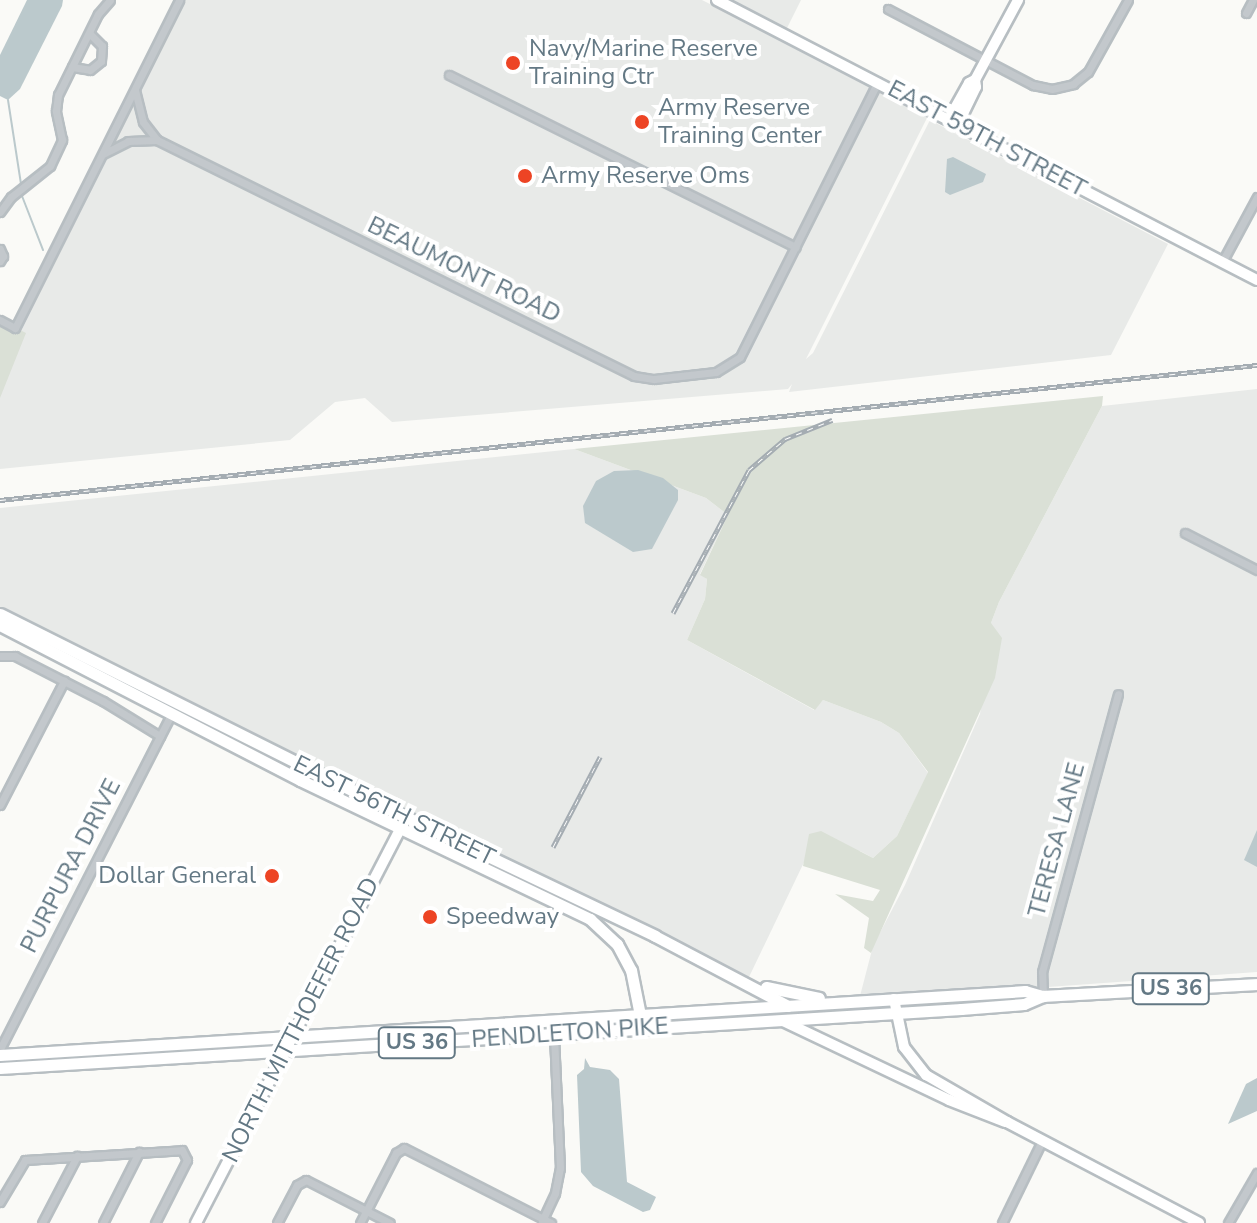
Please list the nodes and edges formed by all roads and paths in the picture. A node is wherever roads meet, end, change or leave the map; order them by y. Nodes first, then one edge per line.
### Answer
1 (110, 0) edge
2 (179, 0) edge
3 (717, 0) edge
4 (1018, 0) edge
5 (1128, 0) edge
6 (1253, 0) edge
7 (888, 9) dead end
8 (1246, 13) dead end
9 (89, 33) junction
10 (986, 61) junction
11 (72, 67) junction
12 (449, 75) dead end
13 (878, 82) junction
14 (135, 90) junction
15 (953, 122) junction
16 (157, 140) junction
17 (103, 154) junction
18 (1257, 198) edge
19 (0, 212) edge
20 (796, 247) junction
21 (0, 249) edge
22 (0, 261) edge
23 (1222, 262) junction
24 (1257, 280) edge
25 (0, 320) edge
26 (1185, 533) dead end
27 (1257, 570) edge
28 (0, 614) edge
29 (0, 625) edge
30 (0, 656) edge
31 (64, 681) junction
32 (1118, 694) dead end
33 (177, 702) junction
34 (171, 715) junction
35 (160, 736) junction
36 (0, 805) edge
37 (406, 817) junction
38 (400, 830) junction
39 (743, 980) junction
40 (1257, 984) edge
41 (1043, 996) junction
42 (894, 999) junction
43 (852, 1002) junction
44 (789, 1006) junction
45 (895, 1013) junction
46 (640, 1015) junction
47 (781, 1020) junction
48 (554, 1035) junction
49 (292, 1037) junction
50 (285, 1051) junction
51 (0, 1052) edge
52 (0, 1068) edge
53 (1007, 1122) junction
54 (1042, 1141) junction
55 (139, 1152) junction
56 (77, 1156) junction
57 (1257, 1173) edge
58 (0, 1202) edge
59 (366, 1211) junction
60 (545, 1222) edge
61 (42, 1223) edge
62 (103, 1223) edge
63 (155, 1223) edge
64 (196, 1223) edge
65 (277, 1223) edge
66 (360, 1223) edge
67 (390, 1223) edge
68 (1002, 1223) edge
69 (1199, 1223) edge
70 (1228, 1223) edge

1 - 9 street
2 - 14 street
3 - 13 street, EAST 59TH STREET
4 - 10 street
5 - 10 street
6 - 8 street
7 - 10 street
9 - 11 street
9 - 11 street
10 - 15 street
11 - 19 street
12 - 20 street
13 - 15 street, EAST 59TH STREET
13 - 20 street, BEAUMONT ROAD
14 - 16 street
14 - 17 street
15 - 23 street, EAST 59TH STREET
16 - 17 street
16 - 20 street, BEAUMONT ROAD
17 - 25 street
18 - 23 street
21 - 22 street
23 - 24 street, EAST 59TH STREET
26 - 27 street
28 - 33 main road, EAST 56TH STREET
29 - 34 main road, EAST 56TH STREET
30 - 31 street
31 - 35 street
31 - 36 street
32 - 41 street, TERESA LANE
33 - 34 street, PURPURA DRIVE
33 - 37 main road, EAST 56TH STREET
34 - 35 street, PURPURA DRIVE
34 - 38 main road, EAST 56TH STREET
35 - 51 street, PURPURA DRIVE
37 - 38 street, NORTH MITTHOEFER ROAD
37 - 39 main road, EAST 56TH STREET
38 - 46 main road, EAST 56TH STREET
38 - 49 street, NORTH MITTHOEFER ROAD
39 - 43 main road
39 - 44 main road, EAST 56TH STREET
40 - 41 main road, PENDLETON PIKE / US 36
41 - 42 main road, PENDLETON PIKE / US 36
41 - 45 main road, PENDLETON PIKE / US 36
42 - 43 main road, PENDLETON PIKE / US 36
42 - 45 street
43 - 44 main road, PENDLETON PIKE / US 36
44 - 46 main road, PENDLETON PIKE / US 36
45 - 47 main road, PENDLETON PIKE / US 36
45 - 53 street
46 - 49 main road, PENDLETON PIKE / US 36
47 - 48 main road, PENDLETON PIKE / US 36
47 - 53 street
48 - 50 main road, PENDLETON PIKE / US 36
48 - 60 street
49 - 50 street, NORTH MITTHOEFER ROAD
49 - 51 main road, PENDLETON PIKE / US 36
50 - 52 main road, PENDLETON PIKE / US 36
50 - 64 street, NORTH MITTHOEFER ROAD
53 - 54 street
54 - 68 street
54 - 69 street
55 - 56 street
55 - 62 street
55 - 63 street
56 - 58 street
56 - 61 street
57 - 70 street
59 - 60 street
59 - 65 street
59 - 66 street
59 - 67 street

